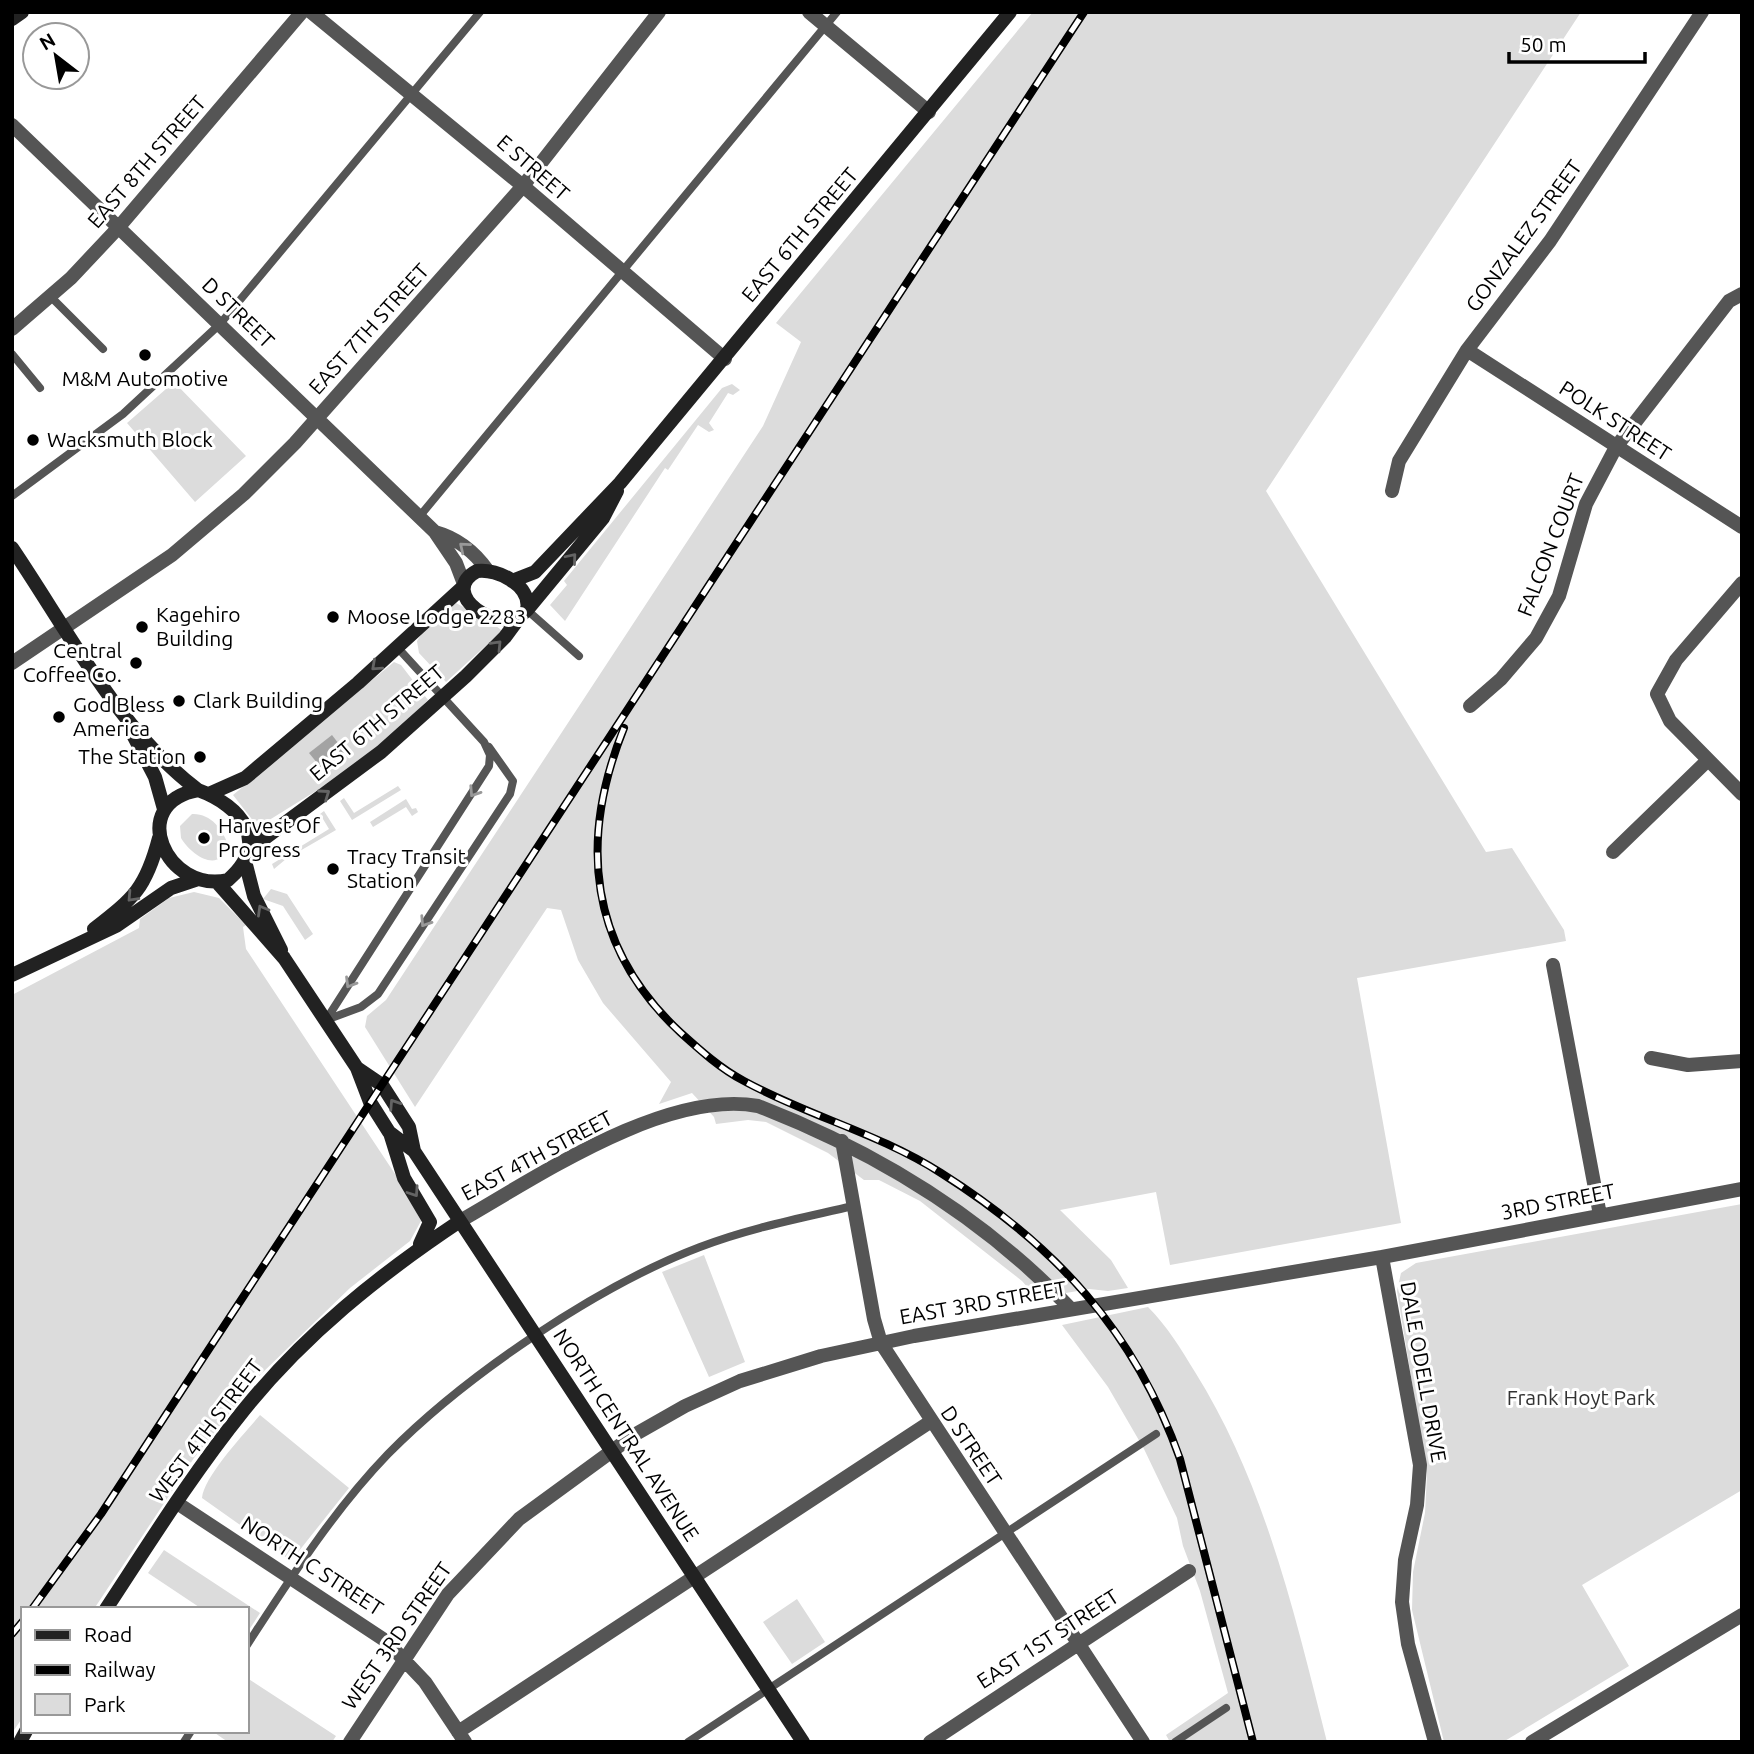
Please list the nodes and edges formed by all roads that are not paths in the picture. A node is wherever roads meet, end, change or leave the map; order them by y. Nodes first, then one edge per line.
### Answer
1 (22, 12) edge
2 (302, 12) edge
3 (311, 12) edge
4 (480, 12) edge
5 (659, 12) edge
6 (809, 12) edge
7 (837, 12) edge
8 (1702, 12) edge
9 (1008, 13) edge
10 (12, 19) edge
11 (825, 26) junction
12 (412, 95) junction
13 (929, 112) junction
14 (15, 134) edge
15 (523, 186) junction
16 (118, 228) junction
17 (619, 272) junction
18 (1742, 294) edge
19 (50, 296) junction
20 (220, 324) junction
21 (12, 328) edge
22 (103, 349) dead end
23 (1467, 350) junction
24 (12, 354) edge
25 (725, 359) junction
26 (40, 388) dead end
27 (318, 418) junction
28 (1615, 447) junction
29 (620, 483) junction
30 (1392, 491) dead end
31 (12, 496) edge
32 (419, 517) junction
33 (1742, 527) edge
34 (435, 532) junction
35 (12, 548) edge
36 (488, 571) junction
37 (512, 581) junction
38 (1742, 583) edge
39 (463, 586) junction
40 (523, 614) junction
41 (66, 628) junction
42 (397, 647) junction
43 (579, 656) dead end
44 (12, 663) edge
45 (443, 696) junction
46 (1470, 706) dead end
47 (126, 719) junction
48 (484, 742) junction
49 (1707, 761) junction
50 (204, 792) junction
51 (1742, 794) edge
52 (164, 809) junction
53 (159, 836) junction
54 (1613, 852) dead end
55 (248, 855) junction
56 (198, 879) junction
57 (217, 883) junction
58 (79, 941) junction
59 (284, 958) junction
60 (1553, 965) dead end
61 (12, 975) edge
62 (326, 1020) junction
63 (1651, 1058) dead end
64 (1742, 1061) edge
65 (358, 1068) junction
66 (389, 1132) junction
67 (842, 1141) junction
68 (414, 1152) junction
69 (1742, 1189) edge
70 (853, 1206) junction
71 (1600, 1215) junction
72 (460, 1221) junction
73 (416, 1250) junction
74 (1382, 1257) junction
75 (1071, 1309) junction
76 (536, 1337) junction
77 (881, 1343) junction
78 (930, 1422) junction
79 (1156, 1434) dead end
80 (611, 1451) junction
81 (177, 1503) junction
82 (1004, 1532) junction
83 (1189, 1571) dead end
84 (695, 1577) junction
85 (292, 1578) junction
86 (108, 1607) edge
87 (1742, 1615) edge
88 (248, 1644) edge
89 (1078, 1645) junction
90 (404, 1658) junction
91 (768, 1689) junction
92 (1226, 1708) dead end
93 (462, 1737) edge
94 (350, 1742) edge
95 (688, 1742) edge
96 (803, 1742) edge
97 (930, 1742) edge
98 (1143, 1742) edge
99 (1175, 1742) edge
100 (1435, 1742) edge
101 (1532, 1742) edge

1 - 10 street
2 - 16 street, EAST 8TH STREET
3 - 12 street, E STREET
4 - 12 lane
5 - 15 street, EAST 7TH STREET
6 - 11 street
7 - 11 lane
8 - 23 street, GONZALEZ STREET
9 - 13 street, EAST 6TH STREET
11 - 13 street
11 - 17 lane
12 - 15 street, E STREET
12 - 20 lane
13 - 25 street, EAST 6TH STREET
14 - 16 street, D STREET
15 - 17 street, E STREET
15 - 27 street, EAST 7TH STREET
16 - 19 street, EAST 8TH STREET
16 - 20 street, D STREET
17 - 25 street, E STREET
17 - 32 lane
18 - 28 street, FALCON COURT
19 - 21 street, EAST 8TH STREET
19 - 22 lane
20 - 27 street, D STREET
20 - 31 lane
23 - 28 street, POLK STREET
23 - 30 street, GONZALEZ STREET
24 - 26 lane
25 - 29 street, EAST 6TH STREET
27 - 32 street, D STREET
27 - 41 street, EAST 7TH STREET
28 - 33 street, POLK STREET
28 - 46 street, FALCON COURT
29 - 37 street, EAST 6TH STREET
40 -> 29 street, EAST 6TH STREET
32 - 34 street, D STREET
36 -> 34 street, D STREET
34 - 39 street, D STREET
35 - 41 street
36 - 37 street
36 - 39 street
37 - 40 street
38 - 49 street
39 - 40 street
39 - 42 street, EAST 6TH STREET
40 - 43 lane
45 -> 40 street, EAST 6TH STREET
41 - 44 street, EAST 7TH STREET
41 - 47 street
42 - 45 lane
42 -> 50 street, EAST 6TH STREET
45 - 48 lane
55 -> 45 street, EAST 6TH STREET
47 - 50 street
47 - 52 street
48 -> 62 lane
48 -> 62 lane
49 - 51 street
49 - 54 street
50 - 52 street
50 - 55 street
52 - 53 street
53 - 56 street
53 -> 58 street
55 - 57 street
59 -> 55 street, NORTH CENTRAL AVENUE
56 - 57 street
56 - 58 street
57 - 59 street, NORTH CENTRAL AVENUE
58 - 61 street
59 - 62 street, NORTH CENTRAL AVENUE
60 - 71 street
62 - 65 street, NORTH CENTRAL AVENUE
63 - 64 street
65 - 66 street, NORTH CENTRAL AVENUE
68 -> 65 street, NORTH CENTRAL AVENUE
66 - 68 street, NORTH CENTRAL AVENUE
66 -> 73 street
67 - 70 street, D STREET
67 - 72 street, EAST 4TH STREET
67 - 75 street, EAST 4TH STREET
68 - 72 street, NORTH CENTRAL AVENUE
69 - 71 street, 3RD STREET
70 - 76 lane
70 - 77 street, D STREET
71 - 74 street, 3RD STREET
72 - 73 street, WEST 4TH STREET
72 - 76 street, NORTH CENTRAL AVENUE
73 - 81 street, WEST 4TH STREET
74 - 75 street, EAST 3RD STREET
74 - 100 street, DALE ODELL DRIVE
75 - 77 street, EAST 3RD STREET
76 - 80 street, NORTH CENTRAL AVENUE
76 - 85 lane
77 - 78 street, D STREET
77 - 80 street, EAST 3RD STREET
78 - 82 street, D STREET
78 - 84 street
79 - 82 lane
80 - 84 street, NORTH CENTRAL AVENUE
80 - 90 street, WEST 3RD STREET
81 - 85 street, NORTH C STREET
81 - 86 street, WEST 4TH STREET
82 - 89 street, D STREET
82 - 91 lane
83 - 89 street, EAST 1ST STREET
84 - 91 street, NORTH CENTRAL AVENUE
84 - 93 street
85 - 88 lane
85 - 90 street, NORTH C STREET
87 - 101 street
89 - 97 street, EAST 1ST STREET
89 - 98 street, D STREET
90 - 93 street, NORTH C STREET
90 - 94 street, WEST 3RD STREET
91 - 95 lane
91 - 96 street, NORTH CENTRAL AVENUE
92 - 99 lane

